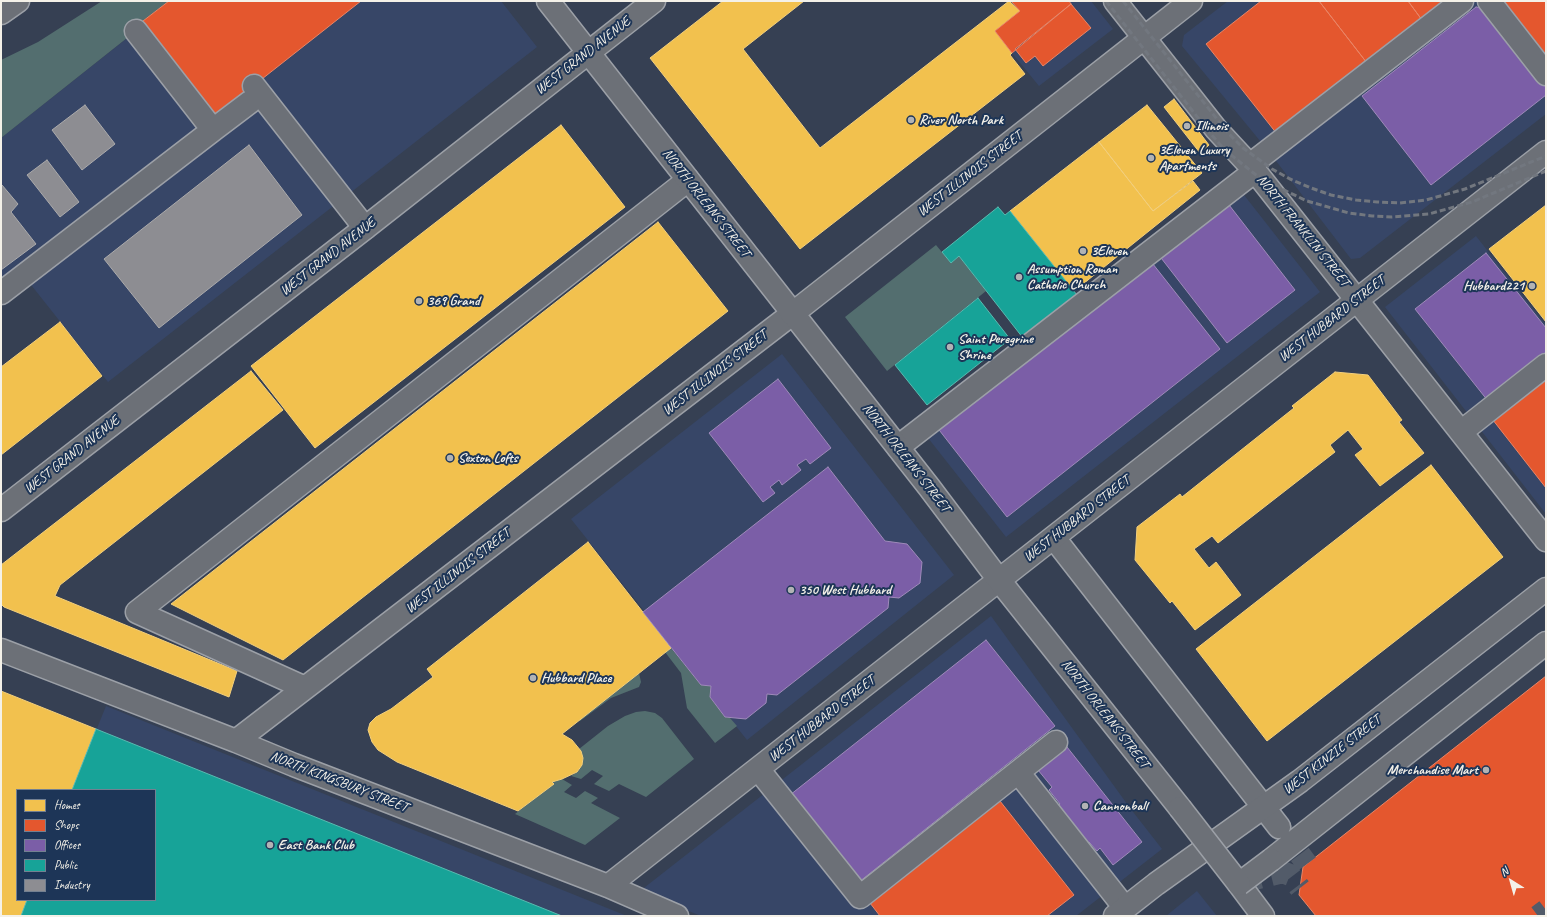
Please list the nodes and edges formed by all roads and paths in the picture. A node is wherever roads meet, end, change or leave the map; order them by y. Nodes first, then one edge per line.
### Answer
1 (18, 1) edge
2 (548, 1) edge
3 (654, 1) edge
4 (1115, 1) edge
5 (1191, 1) edge
6 (1462, 1) edge
7 (1489, 1) edge
8 (1, 13) edge
9 (136, 31) dead end
10 (1144, 38) junction
11 (588, 52) junction
12 (1546, 74) edge
13 (213, 130) junction
14 (1546, 152) edge
15 (1253, 168) junction
16 (688, 180) junction
17 (365, 228) junction
18 (1, 293) edge
19 (1358, 300) junction
20 (792, 314) junction
21 (1546, 366) edge
22 (1461, 432) junction
23 (898, 447) junction
24 (1, 510) edge
25 (1054, 538) junction
26 (1546, 540) edge
27 (999, 580) junction
28 (1546, 589) edge
29 (1546, 644) edge
30 (1, 650) edge
31 (305, 688) junction
32 (236, 741) junction
33 (1056, 742) dead end
34 (758, 769) junction
35 (1018, 772) junction
36 (1263, 807) junction
37 (1279, 827) tunnel mouth
38 (1239, 884) junction
39 (608, 886) junction
40 (1120, 912) edge
41 (676, 916) edge
42 (1263, 916) edge

1 - 8 main road
2 - 11 main road, NORTH ORLEANS STREET
3 - 11 main road, WEST GRAND AVENUE
4 - 10 main road, NORTH FRANKLIN STREET
5 - 10 main road, WEST ILLINOIS STREET
6 - 15 main road
7 - 12 main road
9 - 13 main road
10 - 15 main road, NORTH FRANKLIN STREET
10 - 20 main road, WEST ILLINOIS STREET
11 - 16 main road, NORTH ORLEANS STREET
11 - 17 main road, WEST GRAND AVENUE
13 - 17 main road
13 - 18 main road
14 - 19 main road, WEST HUBBARD STREET
15 - 19 main road, NORTH FRANKLIN STREET
15 - 23 main road
16 - 20 main road, NORTH ORLEANS STREET
16 - 31 main road
17 - 24 main road, WEST GRAND AVENUE
19 - 22 main road, NORTH FRANKLIN STREET
19 - 25 main road, WEST HUBBARD STREET
20 - 23 main road, NORTH ORLEANS STREET
20 - 31 main road, WEST ILLINOIS STREET
21 - 22 main road
22 - 26 main road, NORTH FRANKLIN STREET
23 - 27 main road, NORTH ORLEANS STREET
25 - 27 main road, WEST HUBBARD STREET
25 - 36 main road
27 - 34 main road, WEST HUBBARD STREET
27 - 38 main road, NORTH ORLEANS STREET, bridge
28 - 36 main road, WEST KINZIE STREET
29 - 38 main road, bridge
30 - 32 main road, NORTH KINGSBURY STREET
31 - 32 main road, WEST ILLINOIS STREET
32 - 39 main road, NORTH KINGSBURY STREET
33 - 35 main road
34 - 35 main road
34 - 39 main road, WEST HUBBARD STREET
35 - 40 main road
36 - 37 main road
36 - 40 main road, WEST KINZIE STREET
38 - 42 main road, NORTH ORLEANS STREET
39 - 41 main road, NORTH KINGSBURY STREET

